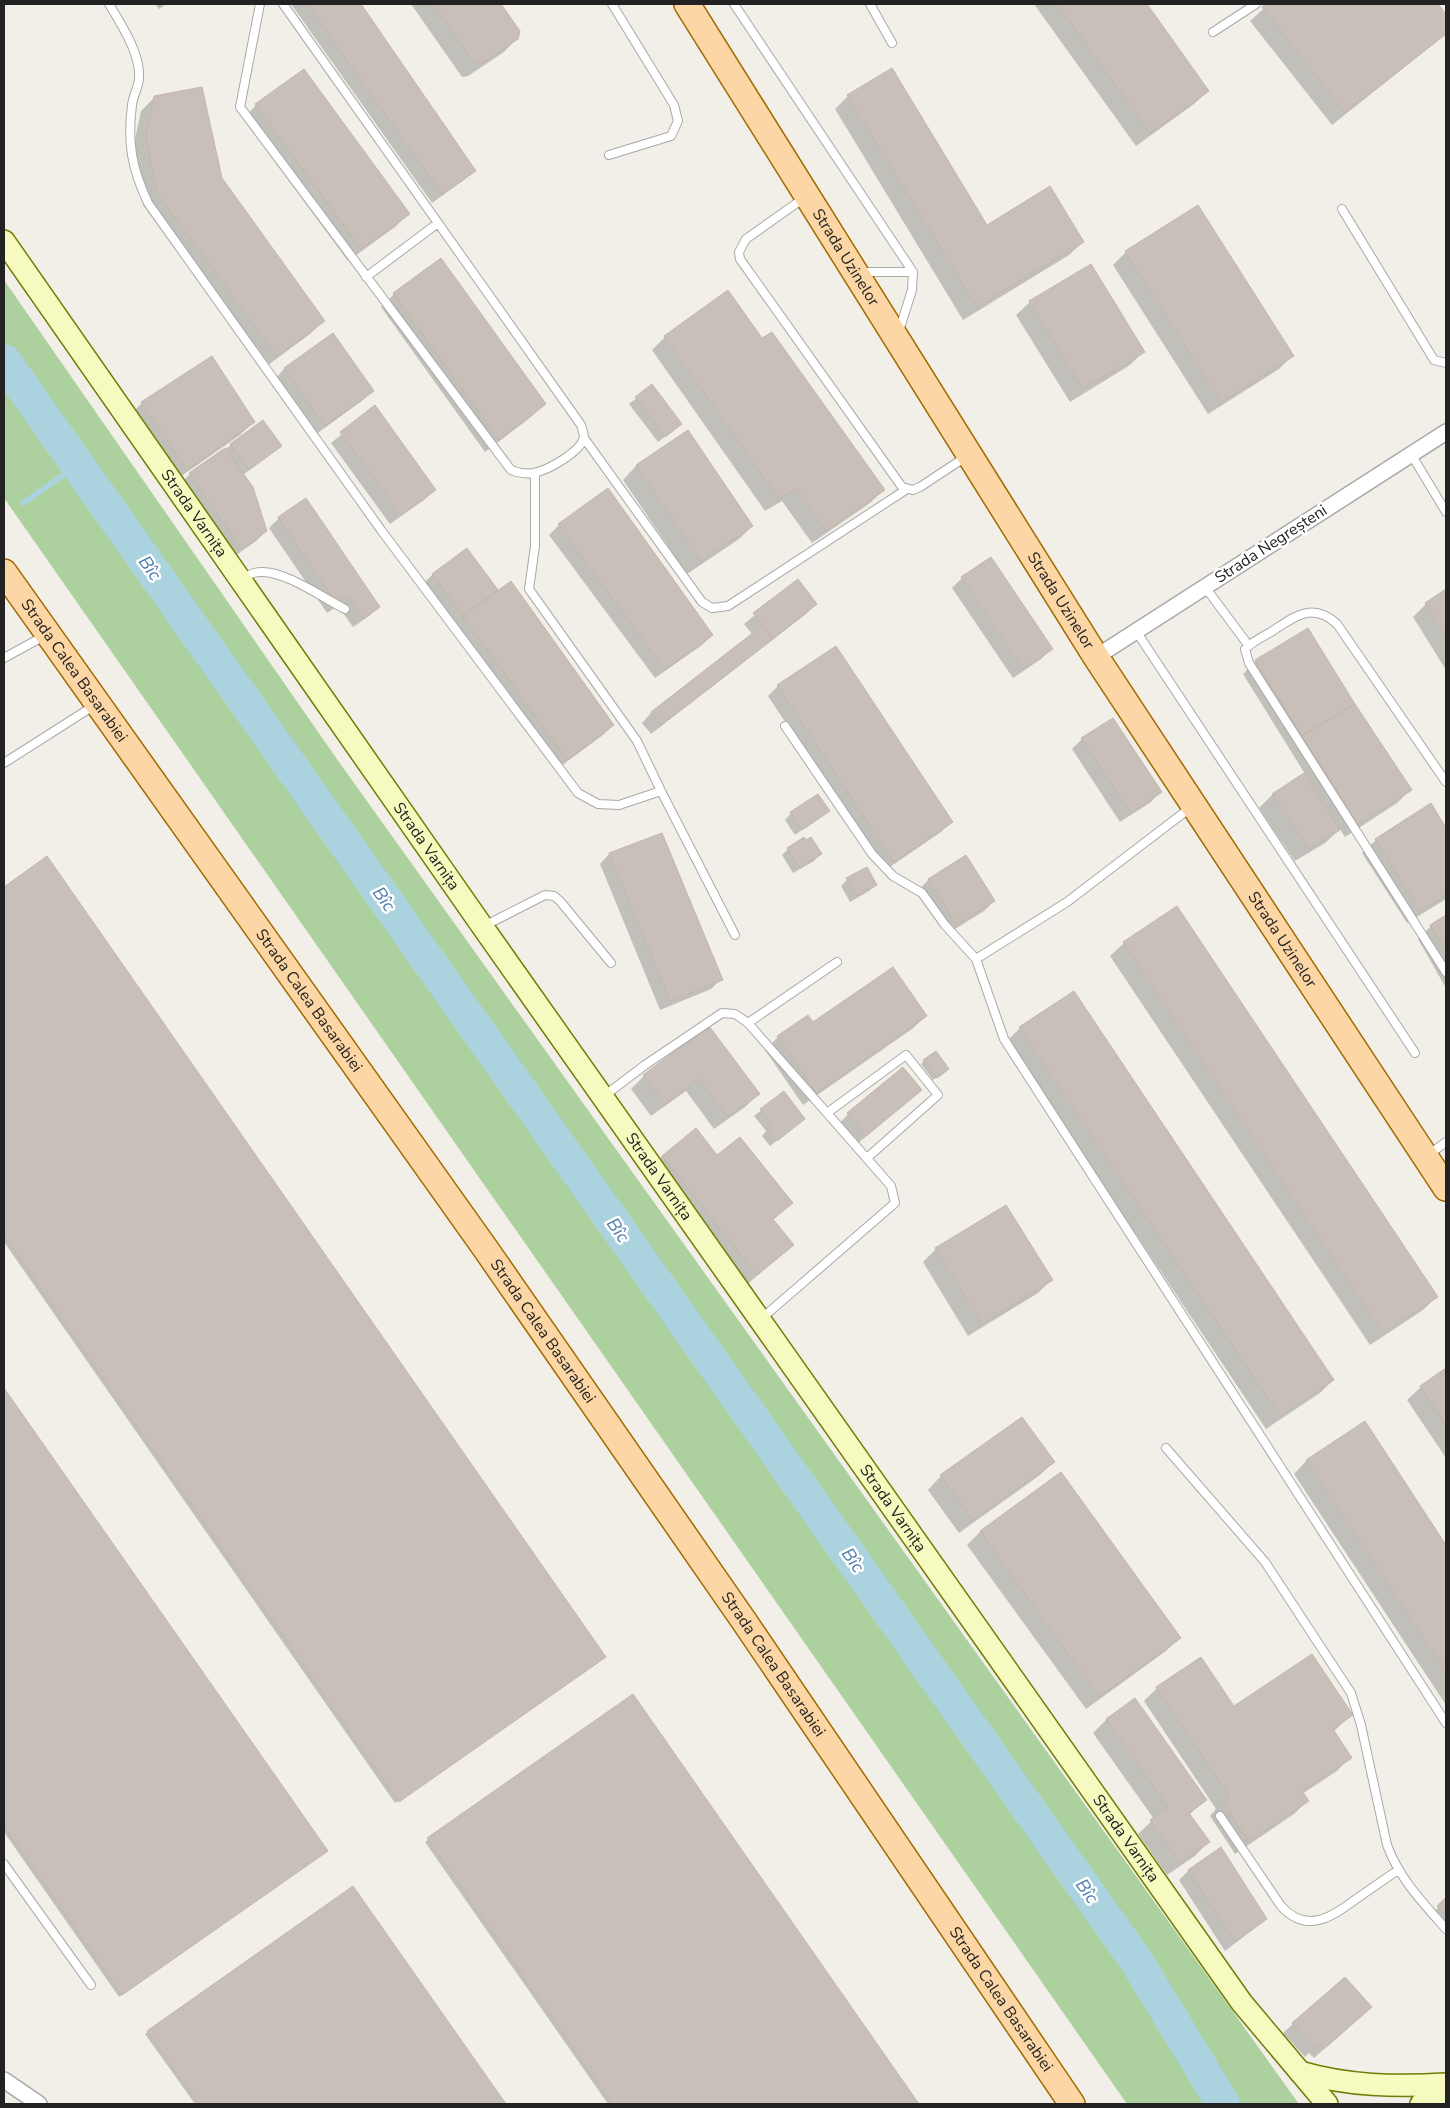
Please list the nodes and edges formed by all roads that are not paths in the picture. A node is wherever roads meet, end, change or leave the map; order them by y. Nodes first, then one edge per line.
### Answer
1 (109, 4) edge
2 (260, 4) edge
3 (282, 4) edge
4 (612, 4) edge
5 (687, 4) edge
6 (734, 4) edge
7 (870, 4) edge
8 (1256, 4) edge
9 (1213, 32) dead end
10 (892, 43) dead end
11 (609, 155) dead end
12 (807, 195) junction
13 (1342, 209) dead end
14 (438, 223) junction
15 (4, 241) edge
16 (856, 272) junction
17 (912, 272) junction
18 (366, 277) junction
19 (896, 337) junction
20 (1446, 363) edge
21 (1446, 432) edge
22 (584, 438) junction
23 (969, 454) junction
24 (1411, 454) junction
25 (535, 473) junction
26 (907, 489) junction
27 (1446, 512) edge
28 (4, 572) edge
29 (239, 579) junction
30 (1205, 587) junction
31 (345, 609) dead end
32 (1136, 631) junction
33 (48, 634) junction
34 (1249, 646) junction
35 (1096, 657) junction
36 (4, 658) edge
37 (97, 703) junction
38 (785, 726) dead end
39 (4, 763) edge
40 (1446, 782) edge
41 (661, 791) junction
42 (1194, 805) junction
43 (482, 926) junction
44 (735, 935) dead end
45 (976, 959) junction
46 (837, 962) dead end
47 (611, 964) dead end
48 (1446, 972) edge
49 (748, 1023) junction
50 (1415, 1054) dead end
51 (603, 1098) junction
52 (827, 1113) junction
53 (1446, 1142) edge
54 (1426, 1157) junction
55 (867, 1158) junction
56 (1446, 1188) edge
57 (760, 1320) junction
58 (1166, 1448) dead end
59 (1446, 1722) edge
60 (1220, 1816) dead end
61 (4, 1864) edge
62 (1398, 1870) junction
63 (1446, 1930) edge
64 (91, 1985) dead end
65 (1300, 2072) junction
66 (4, 2080) edge
67 (1446, 2084) edge
68 (1446, 2090) edge
69 (1070, 2103) edge
70 (39, 2104) edge
71 (1327, 2104) edge
72 (1421, 2104) edge

1 - 41 lane
2 - 18 lane
3 - 14 lane
4 - 11 lane
5 - 12 main road, Strada Uzinelor
6 - 17 lane
7 - 10 lane
8 - 9 lane
12 - 16 main road, Strada Uzinelor
12 - 26 lane
13 - 20 lane
14 - 18 lane
14 - 22 lane
15 - 29 street, Strada Varnița
16 - 17 lane
16 - 19 main road, Strada Uzinelor
17 - 19 lane
18 - 25 lane
19 - 23 main road, Strada Uzinelor
21 - 24 street, Strada Negreșteni
22 - 25 lane
22 - 26 lane
23 - 26 lane
23 - 35 main road, Strada Uzinelor
24 - 27 lane
24 - 30 street, Strada Negreșteni
25 - 41 lane
28 - 33 main road, Strada Calea Basarabiei
29 - 31 lane
29 - 43 street, Strada Varnița
30 - 32 street, Strada Negreșteni
30 - 34 lane
32 - 35 street, Strada Negreșteni
32 - 50 lane
33 - 36 lane
33 - 37 main road, Strada Calea Basarabiei
34 - 40 lane
34 - 48 lane
35 - 42 main road, Strada Uzinelor
37 - 39 lane
37 - 69 main road, Strada Calea Basarabiei
38 - 45 lane
41 - 44 lane
42 - 45 lane
42 - 54 main road, Strada Uzinelor
43 - 47 lane
43 - 51 street, Strada Varnița
45 - 59 lane
46 - 49 lane
49 - 51 lane
49 - 52 lane
51 - 57 street, Strada Varnița
52 - 55 lane
52 - 55 lane
53 - 54 lane
54 - 56 main road, Strada Uzinelor
55 - 57 lane
57 - 65 street, Strada Varnița
58 - 62 lane
60 - 62 lane
61 - 64 lane
62 - 63 lane
65 - 67 street
65 - 71 street, Strada Varnița
66 - 70 street
68 - 72 street

